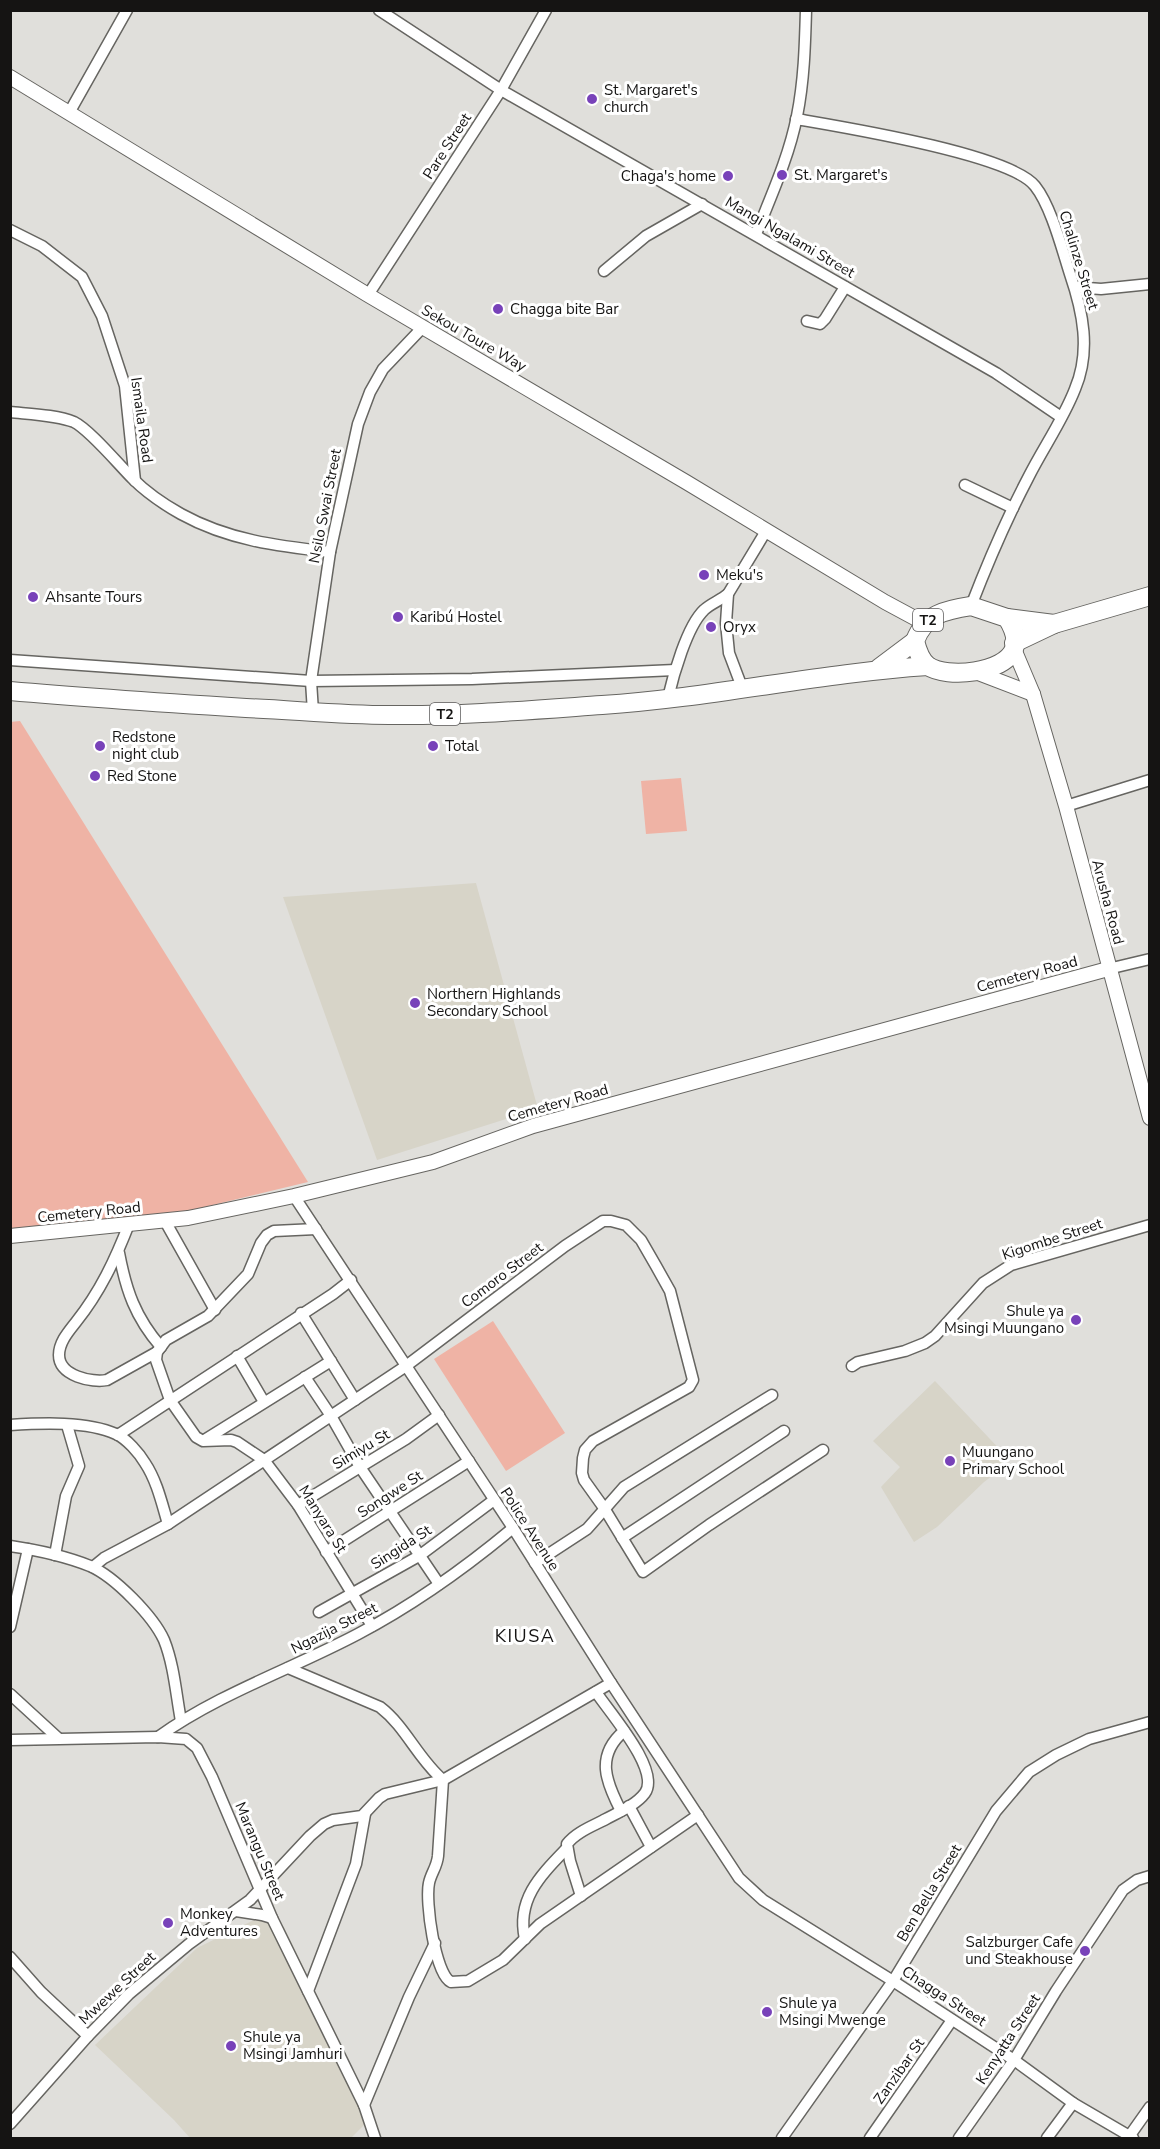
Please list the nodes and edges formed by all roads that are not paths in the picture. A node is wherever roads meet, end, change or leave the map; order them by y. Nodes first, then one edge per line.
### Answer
1 (127, 10) edge
2 (379, 10) edge
3 (546, 10) edge
4 (806, 10) edge
5 (10, 78) edge
6 (501, 90) junction
7 (69, 113) junction
8 (796, 119) junction
9 (702, 204) junction
10 (10, 230) edge
11 (756, 234) junction
12 (604, 271) dead end
13 (1149, 284) edge
14 (846, 286) junction
15 (1075, 287) junction
16 (368, 295) junction
17 (807, 321) dead end
18 (423, 327) junction
19 (10, 412) edge
20 (1061, 417) junction
21 (135, 481) junction
22 (965, 486) dead end
23 (1013, 508) junction
24 (766, 531) junction
25 (330, 552) junction
26 (728, 594) junction
27 (1149, 596) edge
28 (971, 606) junction
29 (1007, 618) junction
30 (924, 623) junction
31 (1054, 624) junction
32 (915, 641) junction
33 (1014, 646) junction
34 (10, 660) edge
35 (928, 666) junction
36 (877, 669) junction
37 (675, 670) junction
38 (973, 671) junction
39 (310, 681) junction
40 (743, 690) junction
41 (10, 691) edge
42 (1033, 694) junction
43 (668, 699) junction
44 (313, 712) junction
45 (1149, 780) edge
46 (1066, 806) junction
47 (1149, 959) edge
48 (1108, 969) junction
49 (1149, 1118) edge
50 (294, 1197) junction
51 (165, 1221) junction
52 (129, 1224) junction
53 (1149, 1225) edge
54 (316, 1228) junction
55 (10, 1236) edge
56 (119, 1251) junction
57 (351, 1280) junction
58 (215, 1310) junction
59 (301, 1313) junction
60 (159, 1349) junction
61 (237, 1356) junction
62 (331, 1361) junction
63 (406, 1366) junction
64 (852, 1366) dead end
65 (305, 1377) junction
66 (772, 1395) dead end
67 (170, 1400) junction
68 (356, 1400) junction
69 (264, 1402) junction
70 (439, 1415) junction
71 (331, 1416) junction
72 (10, 1425) edge
73 (67, 1425) junction
74 (784, 1431) dead end
75 (118, 1435) junction
76 (203, 1441) junction
77 (823, 1450) dead end
78 (264, 1460) junction
79 (469, 1461) junction
80 (360, 1467) junction
81 (494, 1500) junction
82 (298, 1505) junction
83 (604, 1508) junction
84 (390, 1512) junction
85 (168, 1524) junction
86 (513, 1528) junction
87 (622, 1538) junction
88 (10, 1546) edge
89 (28, 1549) junction
90 (326, 1552) junction
91 (55, 1555) junction
92 (419, 1556) junction
93 (535, 1563) junction
94 (93, 1567) junction
95 (438, 1584) junction
96 (353, 1594) junction
97 (319, 1612) dead end
98 (372, 1626) junction
99 (10, 1627) edge
100 (288, 1668) junction
101 (611, 1683) junction
102 (596, 1692) junction
103 (10, 1694) edge
104 (181, 1721) junction
105 (1149, 1722) edge
106 (624, 1731) junction
107 (158, 1737) junction
108 (58, 1738) junction
109 (10, 1740) edge
110 (443, 1780) junction
111 (625, 1808) junction
112 (365, 1814) junction
113 (698, 1815) junction
114 (651, 1847) junction
115 (567, 1848) junction
116 (1149, 1876) edge
117 (739, 1878) joint
118 (259, 1890) junction
119 (581, 1896) junction
120 (236, 1911) junction
121 (272, 1918) junction
122 (525, 1939) junction
123 (435, 1942) junction
124 (10, 1958) edge
125 (893, 1981) junction
126 (308, 1991) junction
127 (952, 2020) junction
128 (88, 2036) junction
129 (1014, 2060) junction
130 (1072, 2103) junction
131 (364, 2106) junction
132 (1149, 2107) edge
133 (10, 2124) edge
134 (1130, 2138) edge
135 (375, 2139) edge
136 (782, 2139) edge
137 (870, 2139) edge
138 (959, 2139) edge
139 (1047, 2139) edge

1 - 7 street
2 - 6 street, Mangi Ngalami Street
3 - 6 street, Pare Street
4 - 8 street
5 - 7 main road, Sekou Toure Way
6 - 9 street, Mangi Ngalami Street
6 - 16 street, Pare Street
7 - 16 main road, Sekou Toure Way
8 - 11 street
8 - 15 street, Chalinze Street
9 - 11 street, Mangi Ngalami Street
9 - 12 street
10 - 21 street, Ismaila Road
11 - 14 street, Mangi Ngalami Street
13 - 15 street
14 - 17 street
14 - 20 street, Mangi Ngalami Street
15 - 20 street, Chalinze Street
16 - 18 main road, Sekou Toure Way
18 - 24 main road, Sekou Toure Way
18 - 25 street, Nsilo Swai Street
19 - 21 street
20 - 23 street, Chalinze Street
21 - 25 street
22 - 23 street
23 - 28 street, Chalinze Street
24 - 26 street
24 - 30 main road, Sekou Toure Way
25 - 39 street, Nsilo Swai Street
26 - 37 street
26 - 40 street
27 - 31 highway, T2
28 - 29 highway, T2
28 - 30 highway, T2
29 - 31 highway, T2
29 - 33 highway
30 - 32 highway, T2
31 - 33 highway, T2
32 - 35 highway, T2
32 - 36 highway, T2
33 - 38 highway, T2
33 - 42 main road, Arusha Road
34 - 39 street
35 - 36 highway, T2
35 - 38 highway, T2
36 - 40 highway, T2
37 - 39 street
37 - 43 street
38 - 42 main road
39 - 44 street, Nsilo Swai Street
40 - 43 highway, T2
41 - 44 highway, T2
42 - 46 main road, Arusha Road
43 - 44 highway, T2
45 - 46 street
46 - 48 main road, Arusha Road
47 - 48 street
48 - 49 main road, Arusha Road
48 - 50 main road, Cemetery Road
50 - 51 main road, Cemetery Road
50 - 54 street, Police Avenue
51 - 52 main road, Cemetery Road
51 - 58 street
52 - 55 main road, Cemetery Road
52 - 56 street
53 - 64 street, Kigombe Street
54 - 57 street, Police Avenue
54 - 58 street
56 - 60 street
56 - 60 street
57 - 59 street
57 - 63 street, Police Avenue
58 - 60 street
59 - 61 street
59 - 62 street
60 - 67 street
61 - 67 street
61 - 69 street
62 - 65 street
62 - 68 street
63 - 68 street, Comoro Street
63 - 70 street, Police Avenue
63 - 83 street, Comoro Street
65 - 69 street
65 - 71 street
66 - 83 street
67 - 75 street
67 - 76 street
68 - 71 street, Comoro Street
69 - 76 street
70 - 79 street, Police Avenue
70 - 80 street, Simiyu St
71 - 78 street, Comoro Street
71 - 80 street
72 - 73 street
73 - 75 street
73 - 91 street
74 - 87 street
75 - 85 street
76 - 78 street, Manyara St
77 - 87 street
78 - 82 street, Manyara St
78 - 85 street, Comoro Street
79 - 81 street, Police Avenue
79 - 84 street, Songwe St
80 - 82 street, Simiyu St
80 - 84 street
81 - 86 street, Police Avenue
81 - 92 street, Singida St
82 - 90 street, Manyara St
83 - 87 street
83 - 93 street
84 - 90 street, Songwe St
84 - 92 street
85 - 94 street, Comoro Street
86 - 93 street, Police Avenue
86 - 95 street, Ngazija Street
88 - 89 street
89 - 91 street
89 - 99 street
90 - 96 street, Manyara St
91 - 94 street
92 - 95 street
92 - 96 street, Singida St
93 - 101 street, Police Avenue
94 - 104 street
95 - 98 street, Ngazija Street
96 - 97 street, Singida St
96 - 98 street, Manyara St
98 - 100 street, Ngazija Street
100 - 104 street, Ngazija Street
100 - 110 street
101 - 102 street
101 - 113 street, Police Avenue
102 - 106 street
102 - 110 street
103 - 108 street
104 - 107 street, Ngazija Street
105 - 125 street, Ben Bella Street
106 - 111 street
106 - 111 street
107 - 108 street, Marangu Street
107 - 118 street, Marangu Street
108 - 109 street, Marangu Street
110 - 112 street
110 - 123 street
111 - 114 street
111 - 115 street
112 - 118 street, Mwewe Street
112 - 126 street
113 - 114 street
113 - 117 street, Police Avenue
114 - 119 street
115 - 119 street
115 - 122 street
116 - 129 street, Kenyatta Street
117 - 125 street, Chagga Street
118 - 120 street, Mwewe Street
118 - 121 street, Marangu Street
119 - 122 street
120 - 121 street
120 - 128 street, Mwewe Street
121 - 126 street, Marangu Street
122 - 123 street
123 - 131 street
124 - 128 street
125 - 127 street, Chagga Street
125 - 136 street, Ben Bella Street
126 - 131 street, Marangu Street
127 - 129 street, Chagga Street
127 - 137 street, Zanzibar St
128 - 133 street, Mwewe Street
129 - 130 street, Chagga Street
129 - 138 street, Kenyatta Street
130 - 134 street, Chagga Street
130 - 139 street
131 - 135 street, Marangu Street
132 - 134 street

